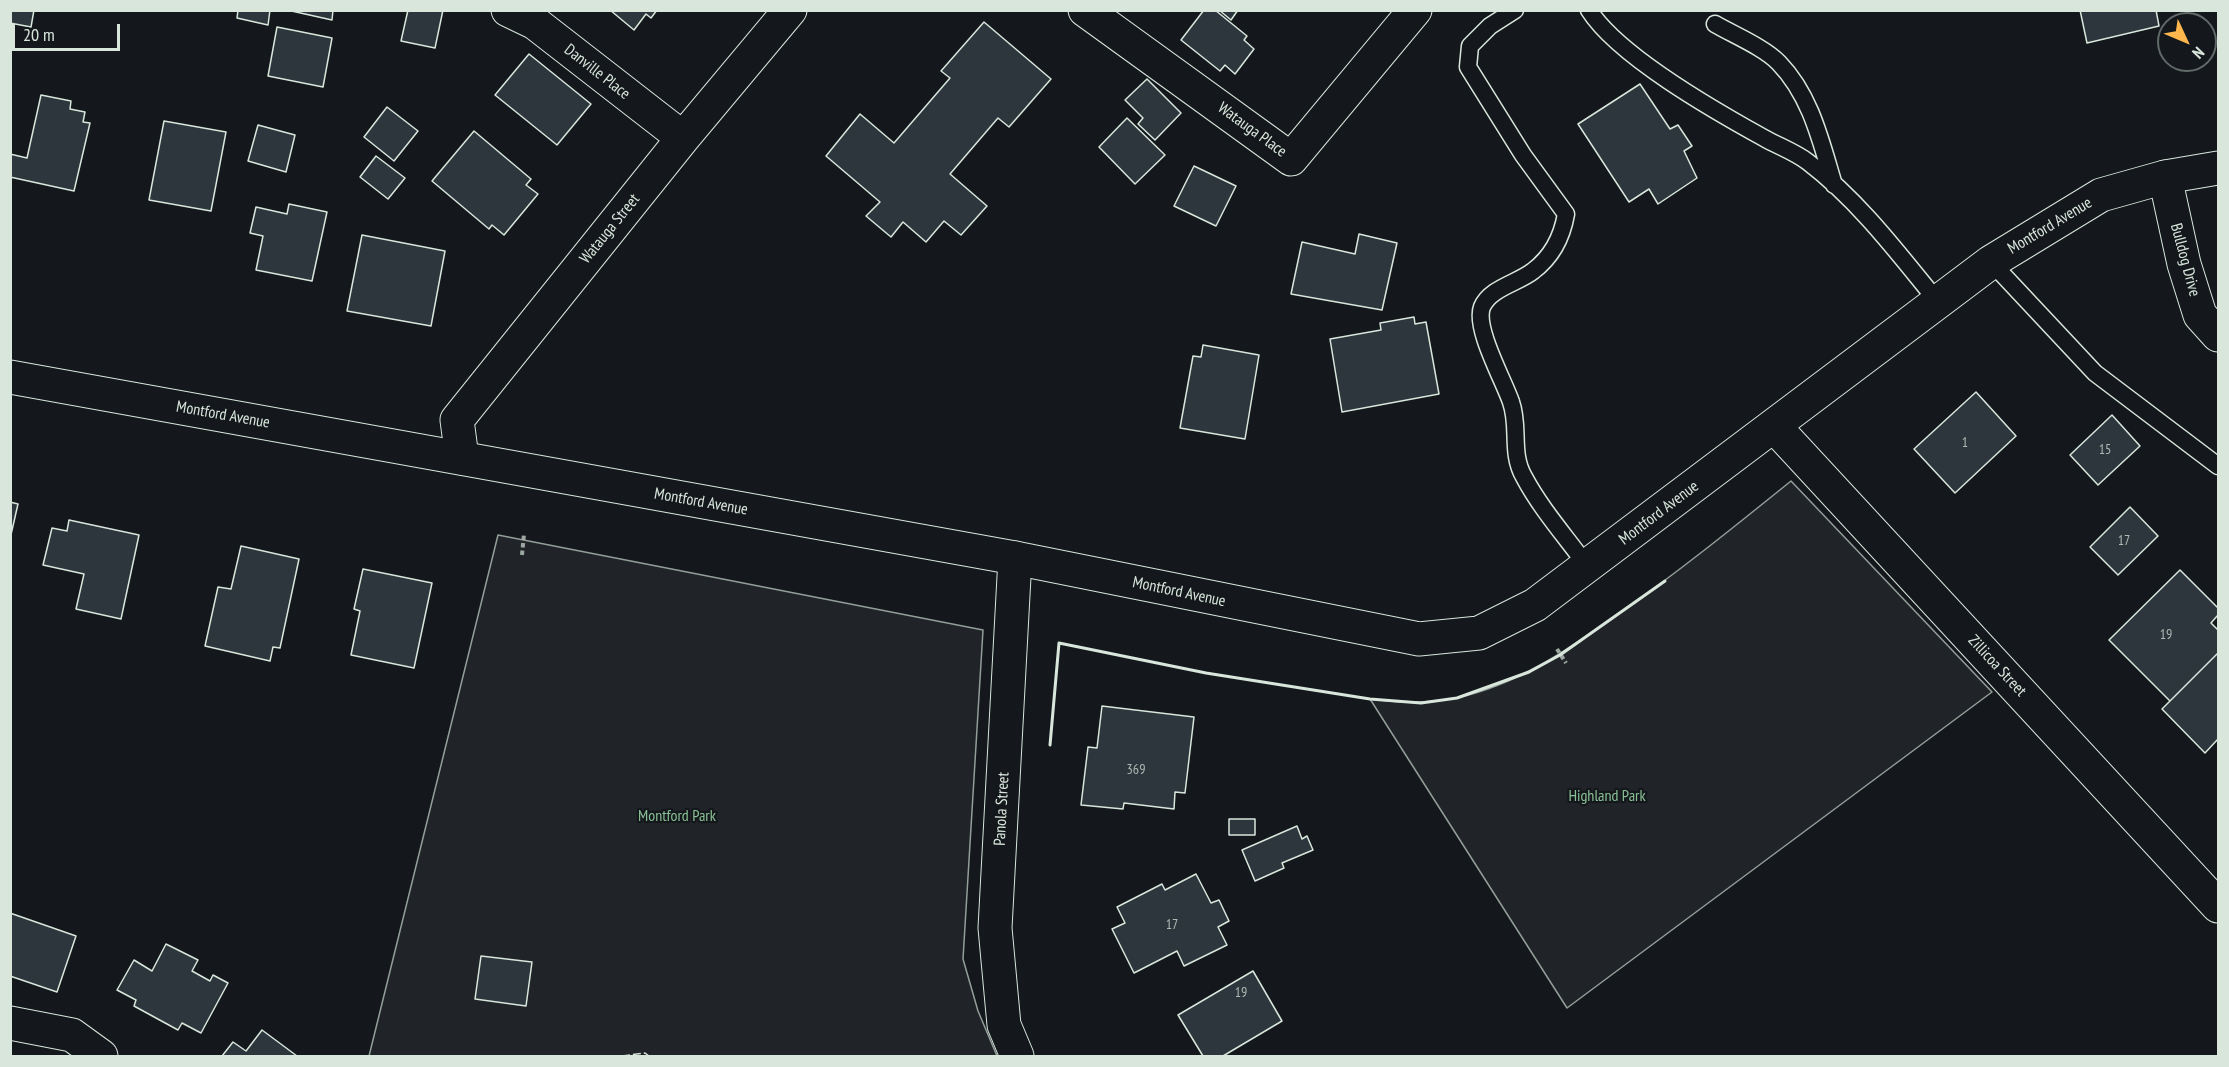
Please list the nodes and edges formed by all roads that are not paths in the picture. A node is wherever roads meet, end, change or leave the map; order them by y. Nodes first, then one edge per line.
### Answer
1 (508, 10) edge
2 (790, 10) edge
3 (1085, 10) edge
4 (1415, 10) edge
5 (1515, 10) edge
6 (1589, 10) edge
7 (1716, 24) dead end
8 (683, 138) junction
9 (2218, 168) edge
10 (2165, 177) junction
11 (1834, 186) junction
12 (1991, 262) junction
13 (1938, 302) junction
14 (2218, 335) edge
15 (10, 377) edge
16 (1775, 427) junction
17 (462, 458) junction
18 (2218, 466) edge
19 (1016, 558) junction
20 (1587, 566) junction
21 (2218, 906) edge
22 (10, 1023) edge
23 (101, 1056) edge
24 (1017, 1056) edge

1 - 8 street, Danville Place
2 - 8 street, Watauga Street
3 - 4 street, Watauga Place
5 - 20 lane
6 - 11 lane
7 - 11 lane
8 - 17 street, Watauga Street
9 - 10 street, Montford Avenue
10 - 12 street, Montford Avenue
10 - 14 street, Bulldog Drive
11 - 13 lane
12 - 13 street, Montford Avenue
12 - 18 lane
13 - 16 street, Montford Avenue
15 - 17 street, Montford Avenue
16 - 20 street, Montford Avenue
16 - 21 street, Zillicoa Street
17 - 19 street, Montford Avenue
19 - 20 street, Montford Avenue
19 - 24 street, Panola Street
22 - 23 street

